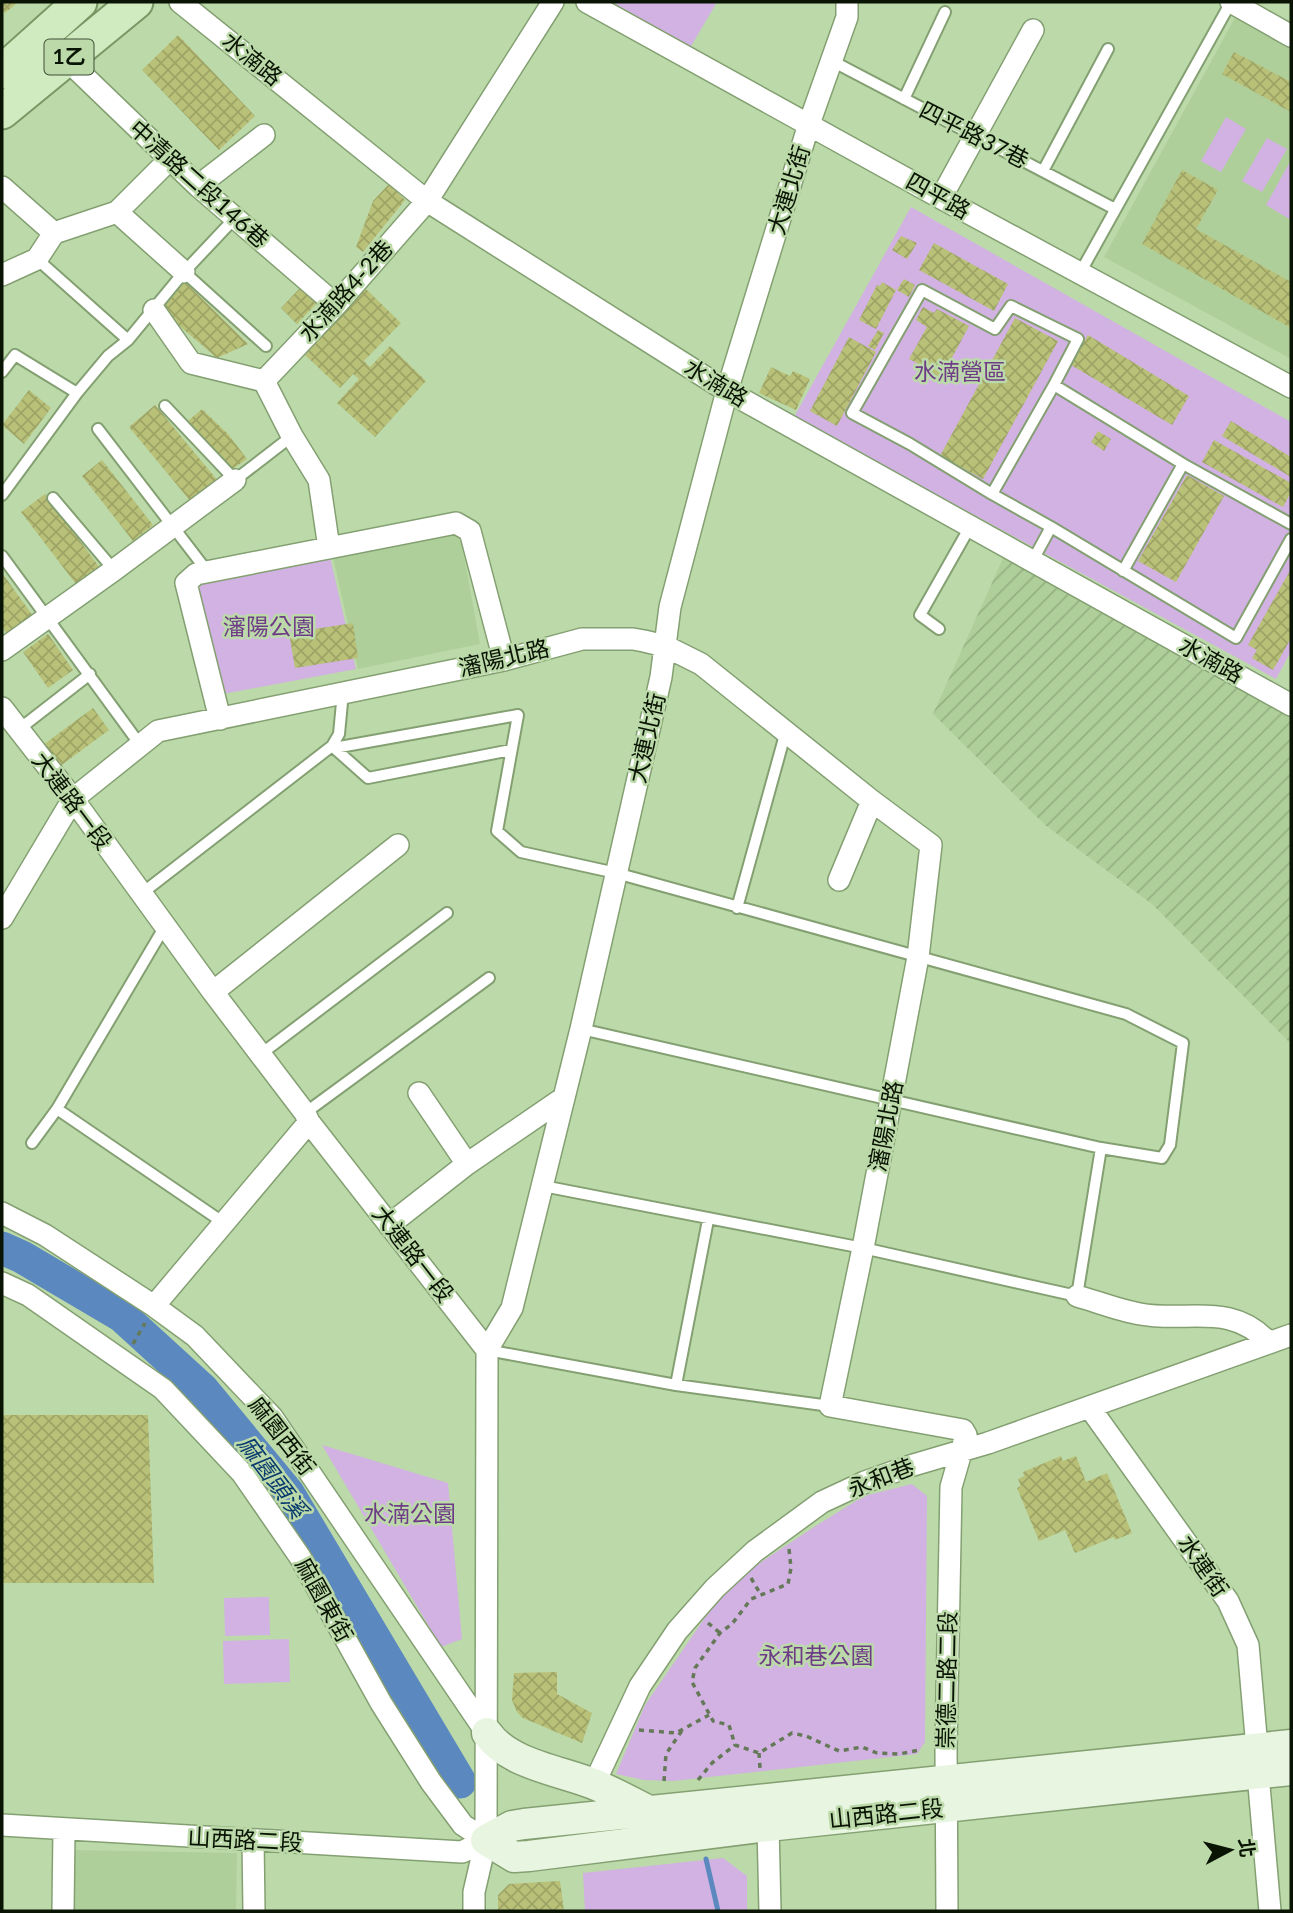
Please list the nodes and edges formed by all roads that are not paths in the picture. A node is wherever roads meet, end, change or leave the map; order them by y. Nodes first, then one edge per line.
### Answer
1 (80, 2) edge
2 (136, 2) edge
3 (180, 2) edge
4 (553, 2) edge
5 (587, 2) edge
6 (847, 2) edge
7 (1231, 2) edge
8 (945, 12) dead end
9 (1033, 30) dead end
10 (1291, 36) edge
11 (1108, 49) dead end
12 (66, 59) junction
13 (832, 61) junction
14 (2, 72) edge
15 (904, 99) junction
16 (2, 113) edge
17 (809, 124) junction
18 (264, 135) dead end
19 (975, 136) junction
20 (169, 160) junction
21 (1043, 171) junction
22 (198, 186) junction
23 (2, 187) edge
24 (941, 198) junction
25 (427, 201) junction
26 (1115, 208) junction
27 (117, 212) junction
28 (234, 219) junction
29 (54, 233) junction
30 (37, 259) junction
31 (184, 272) junction
32 (1080, 273) junction
33 (2, 275) edge
34 (336, 305) junction
35 (154, 310) junction
36 (128, 340) junction
37 (266, 346) dead end
38 (2, 370) edge
39 (264, 381) junction
40 (1054, 385) junction
41 (1291, 387) edge
42 (727, 391) junction
43 (77, 393) junction
44 (165, 406) dead end
45 (98, 429) dead end
46 (292, 436) junction
47 (1183, 464) junction
48 (235, 480) junction
49 (4, 489) edge
50 (992, 494) junction
51 (53, 498) dead end
52 (1291, 524) edge
53 (971, 525) junction
54 (173, 527) junction
55 (1051, 527) junction
56 (1291, 539) edge
57 (329, 548) junction
58 (2, 556) edge
59 (1033, 559) junction
60 (114, 570) junction
61 (1123, 571) junction
62 (207, 572) junction
63 (48, 617) junction
64 (940, 629) dead end
65 (665, 646) junction
66 (2, 650) edge
67 (504, 660) junction
68 (90, 674) junction
69 (343, 692) junction
70 (1291, 705) edge
71 (2, 708) edge
72 (220, 719) junction
73 (18, 730) junction
74 (786, 731) junction
75 (141, 746) junction
76 (333, 747) junction
77 (512, 750) junction
78 (73, 799) junction
79 (872, 801) junction
80 (398, 845) dead end
81 (615, 873) junction
82 (839, 880) dead end
83 (141, 894) junction
84 (737, 908) junction
85 (447, 913) dead end
86 (2, 918) edge
87 (165, 926) junction
88 (918, 957) junction
89 (489, 978) dead end
90 (213, 992) junction
91 (582, 1029) junction
92 (261, 1054) junction
93 (419, 1093) dead end
94 (562, 1099) junction
95 (891, 1099) junction
96 (57, 1109) junction
97 (307, 1117) junction
98 (32, 1143) dead end
99 (1101, 1148) junction
100 (467, 1164) junction
101 (543, 1186) junction
102 (2, 1213) edge
103 (708, 1220) junction
104 (224, 1223) junction
105 (389, 1225) junction
106 (863, 1248) junction
107 (2, 1283) edge
108 (1077, 1296) junction
109 (154, 1306) junction
110 (1291, 1335) edge
111 (1269, 1343) junction
112 (487, 1350) junction
113 (676, 1385) junction
114 (830, 1406) junction
115 (1090, 1408) junction
116 (962, 1450) junction
117 (487, 1734) junction
118 (1291, 1745) edge
119 (1258, 1761) junction
120 (1291, 1770) edge
121 (594, 1784) junction
122 (946, 1795) junction
123 (651, 1812) junction
124 (2, 1825) edge
125 (768, 1826) junction
126 (64, 1830) junction
127 (253, 1840) junction
128 (486, 1840) junction
129 (63, 1911) edge
130 (254, 1911) edge
131 (474, 1911) edge
132 (770, 1911) edge
133 (947, 1911) edge
134 (1270, 1911) edge

1 - 14 main road, 1乙
2 - 12 main road, 1乙
3 - 25 street, 水湳路
4 - 25 street, 水湳路4-2巷
5 - 17 street, 四平路
6 - 13 street
7 - 10 street
7 - 26 lane
8 - 15 lane
9 - 19 street
11 - 21 lane
12 - 16 main road, 1乙
12 - 20 street, 中清路二段146巷
13 - 15 lane, 四平路37巷
13 - 17 street
15 - 19 lane, 四平路37巷
17 - 24 street, 四平路
17 - 42 street, 大連北街
18 - 22 street
19 - 21 lane, 四平路37巷
19 - 24 street
20 - 22 street, 中清路二段146巷
20 - 27 street
21 - 26 lane, 四平路37巷
22 - 28 street, 中清路二段146巷
23 - 29 street
24 - 32 street, 四平路
25 - 34 street, 水湳路4-2巷
25 - 42 street, 水湳路
26 - 32 lane
27 - 29 street
27 - 31 street
28 - 31 lane
28 - 34 street, 中清路二段146巷
29 - 30 street
30 - 33 street
30 - 36 lane
31 - 35 lane
31 - 37 lane
32 - 41 street, 四平路
34 - 39 street, 水湳路4-2巷
35 - 36 lane
35 - 39 street
36 - 43 lane
38 - 43 lane
39 - 46 street
40 - 47 lane
40 - 50 lane
40 - 50 lane
42 - 53 street, 水湳路
42 - 65 street, 大連北街
43 - 49 lane
44 - 48 lane
45 - 54 lane
46 - 48 lane
46 - 57 street
47 - 52 lane
47 - 61 lane
48 - 54 street
50 - 55 lane
51 - 60 lane
53 - 59 street, 水湳路
53 - 64 lane
54 - 60 street
54 - 62 lane
55 - 59 lane
55 - 61 lane
56 - 61 lane
57 - 62 street
57 - 67 street
58 - 63 lane
59 - 70 street, 水湳路
60 - 63 street
62 - 72 street
63 - 66 street
63 - 68 lane
65 - 67 street, 瀋陽北路
65 - 74 street, 瀋陽北路
65 - 81 street, 大連北街
67 - 69 street, 瀋陽北路
68 - 73 lane
68 - 75 lane
69 - 72 street, 瀋陽北路
69 - 76 lane
71 - 73 street, 大連路一段
72 - 75 street, 瀋陽北路
73 - 78 street, 大連路一段
74 - 79 street, 瀋陽北路
74 - 84 lane
75 - 78 street, 瀋陽北路
76 - 77 lane
76 - 77 lane
76 - 83 lane
77 - 81 lane
78 - 83 street, 大連路一段
78 - 86 street
79 - 82 street
79 - 88 street, 瀋陽北路
80 - 90 street
81 - 84 lane
81 - 91 street, 大連北街
83 - 87 street, 大連路一段
84 - 88 lane
85 - 92 lane
87 - 90 street, 大連路一段
87 - 96 lane
88 - 95 street, 瀋陽北路
88 - 99 lane
89 - 97 lane
90 - 92 street, 大連路一段
91 - 94 street, 大連北街
91 - 95 lane
92 - 97 street, 大連路一段
93 - 100 street
94 - 100 street
94 - 101 street, 大連北街
95 - 99 lane
95 - 106 street, 瀋陽北路
96 - 98 lane
96 - 104 lane
97 - 104 street
97 - 105 street, 大連路一段
99 - 108 lane
100 - 105 street
101 - 103 lane
101 - 112 street, 大連北街
102 - 109 street, 麻園西街
103 - 106 lane
103 - 113 lane
104 - 109 street
105 - 112 street, 大連路一段
106 - 108 lane
106 - 114 street, 瀋陽北路
107 - 128 street, 麻園東街
108 - 111 street
109 - 117 street, 麻園西街
110 - 111 street, 永和巷
111 - 115 street, 永和巷
112 - 113 lane
112 - 117 street
113 - 114 lane
114 - 116 street
115 - 116 street, 永和巷
115 - 119 street, 水連街
116 - 121 street, 永和巷
116 - 122 street, 崇德二路二段
117 - 121 street
117 - 128 street
118 - 119 street, 山西路二段
119 - 120 street, 山西路二段
119 - 122 street, 山西路二段
119 - 134 street, 水連街
121 - 123 street
122 - 123 street, 山西路二段
122 - 125 street, 山西路二段
122 - 133 street, 崇德二路二段
123 - 128 street, 山西路二段
124 - 126 street, 山西路二段
125 - 128 street, 山西路二段
125 - 132 street
126 - 127 street, 山西路二段
126 - 129 street
127 - 128 street, 山西路二段
127 - 130 street
128 - 131 street

